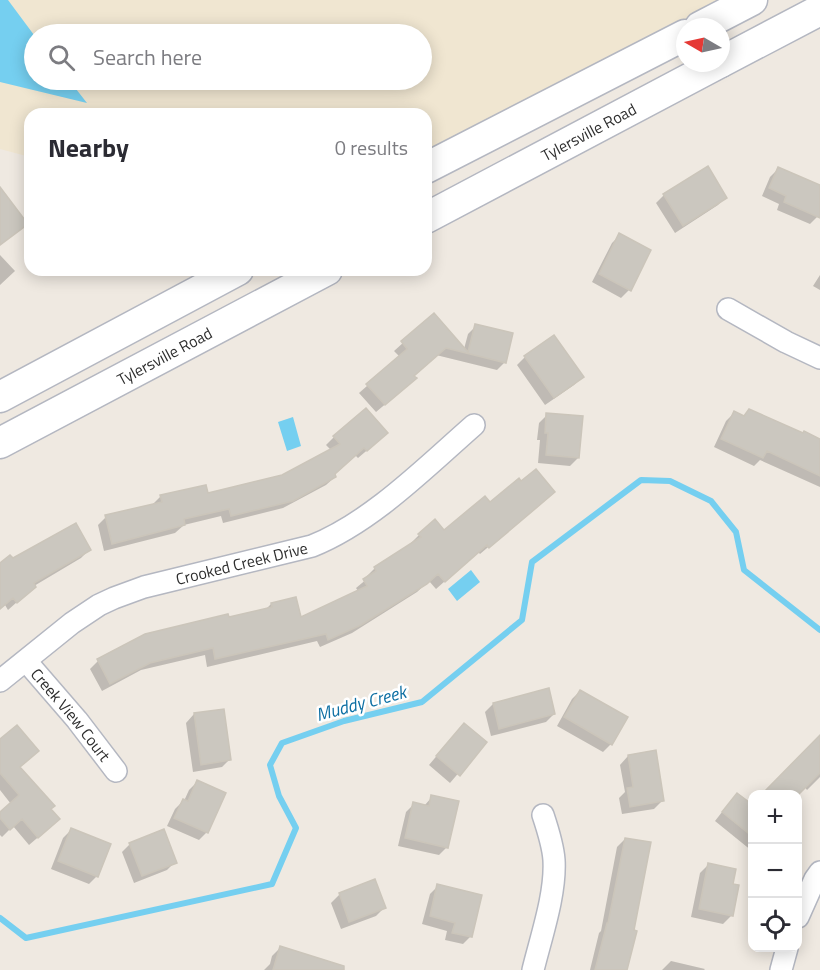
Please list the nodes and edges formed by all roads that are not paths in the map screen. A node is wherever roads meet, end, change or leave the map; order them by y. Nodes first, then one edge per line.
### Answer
1 (752, 0) edge
2 (820, 10) edge
3 (717, 18) edge
4 (676, 39) edge
5 (730, 58) edge
6 (703, 72) edge
7 (432, 165) edge
8 (432, 215) edge
9 (227, 276) edge
10 (316, 276) edge
11 (728, 309) dead end
12 (820, 358) edge
13 (0, 397) edge
14 (474, 425) dead end
15 (0, 443) edge
16 (26, 661) junction
17 (0, 681) edge
18 (116, 771) dead end
19 (543, 815) dead end
20 (820, 872) edge
21 (802, 907) edge
22 (786, 952) edge
23 (533, 970) edge
24 (781, 970) edge

1 - 3 main road
2 - 5 main road, Tylersville Road
4 - 7 main road
6 - 8 main road, Tylersville Road
9 - 13 main road
10 - 15 main road, Tylersville Road
11 - 12 street
14 - 16 street, Crooked Creek Drive
16 - 17 street, Crooked Creek Drive
16 - 18 street, Creek View Court
19 - 23 street
20 - 21 street
22 - 24 street

